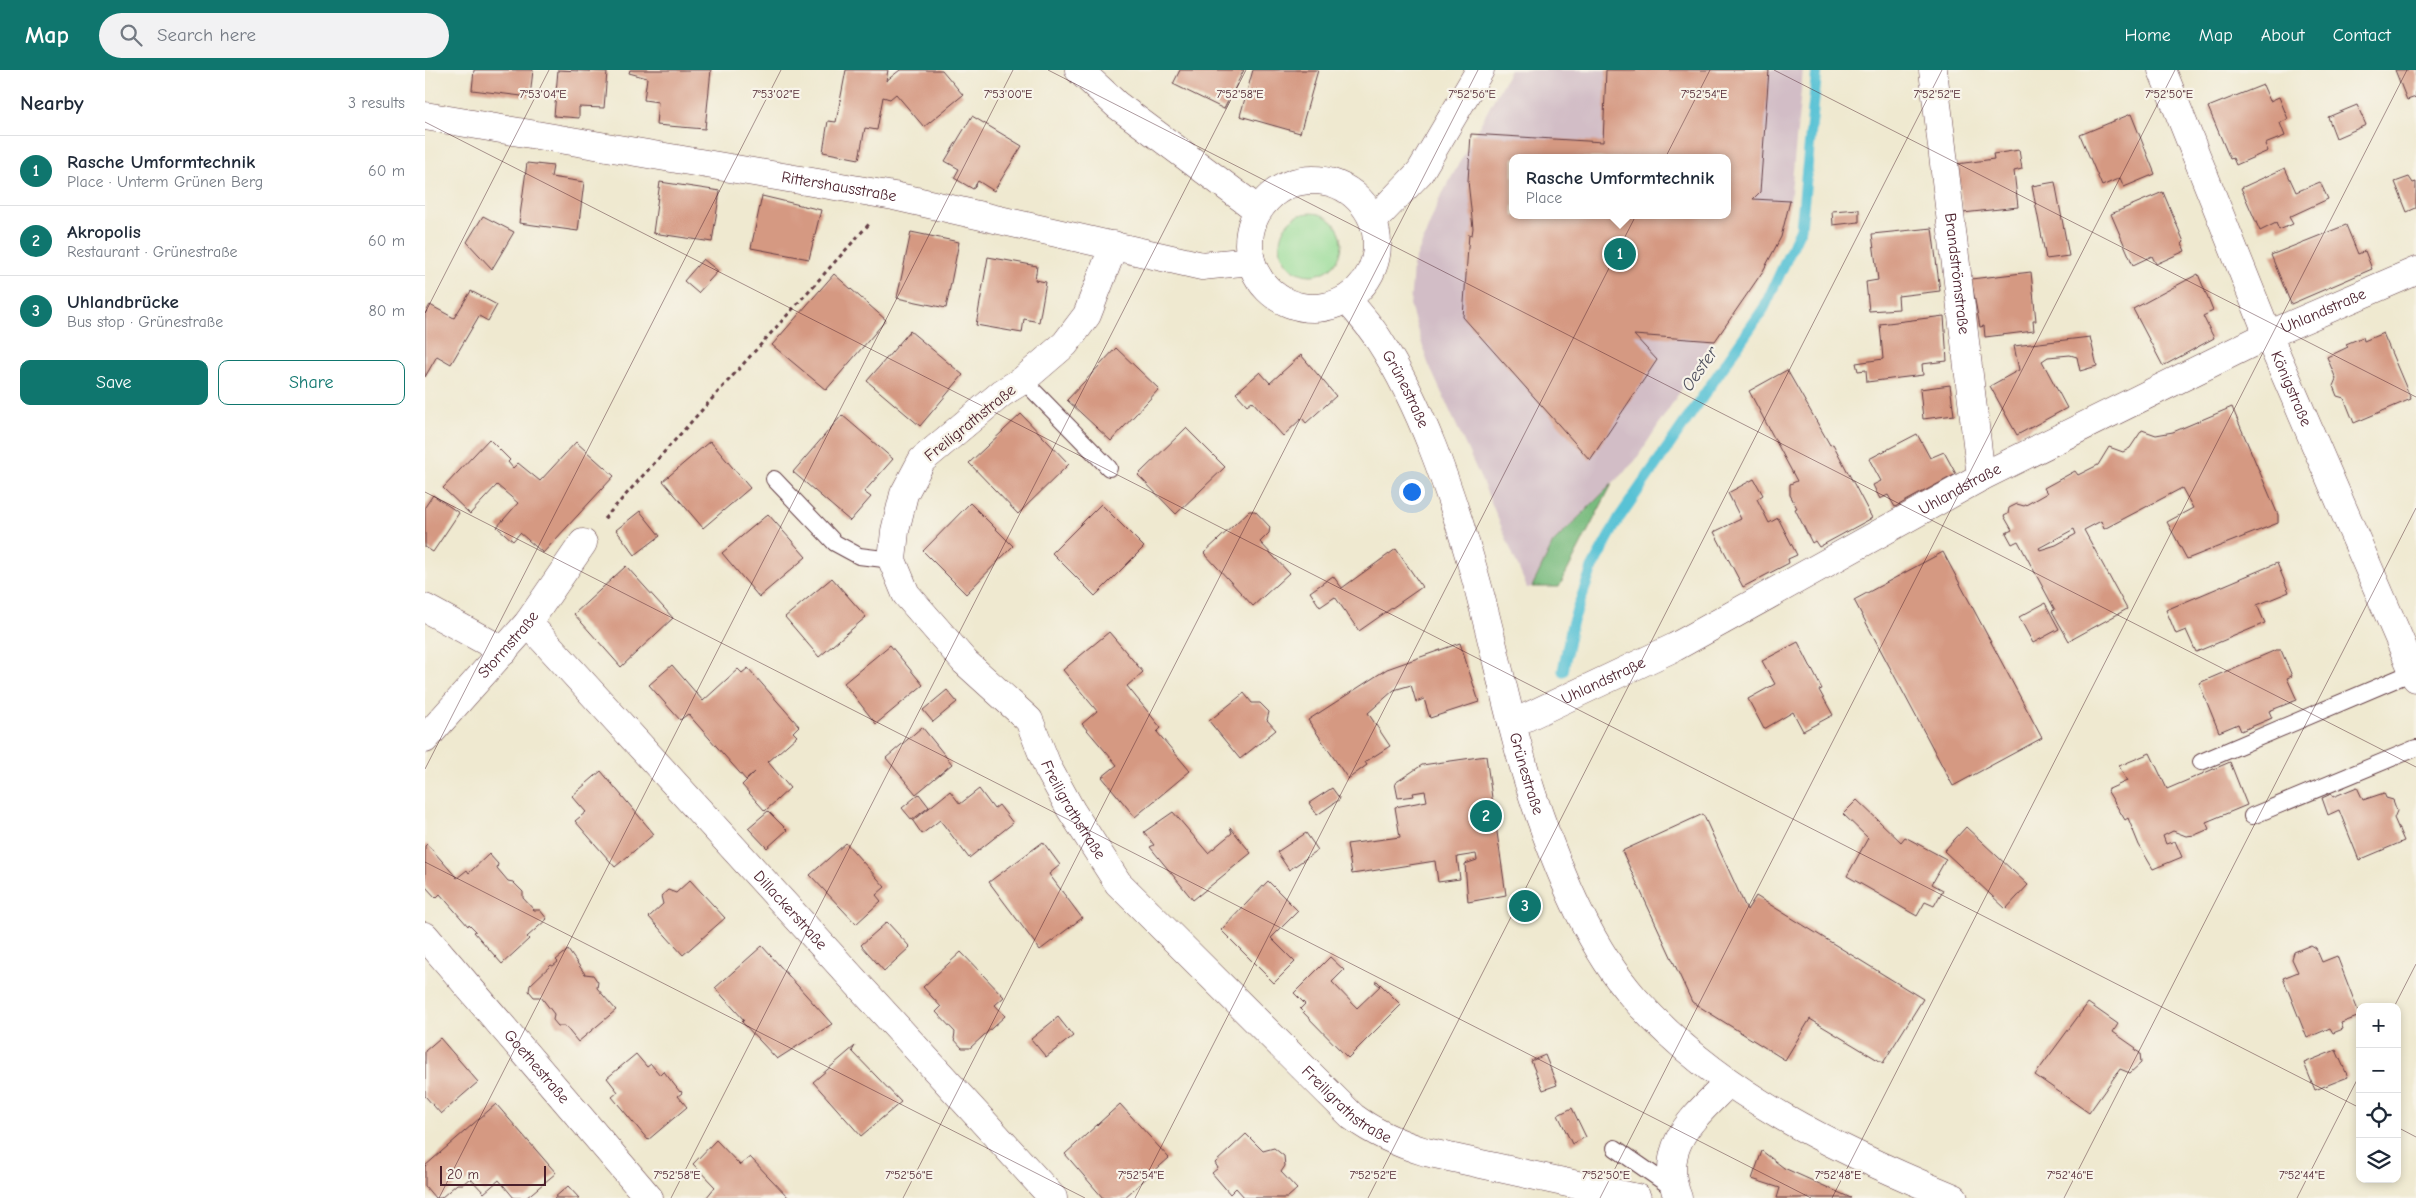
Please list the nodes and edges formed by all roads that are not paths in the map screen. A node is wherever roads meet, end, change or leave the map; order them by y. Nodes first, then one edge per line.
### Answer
1 (1079, 70) edge
2 (1480, 70) edge
3 (1933, 70) edge
4 (2162, 70) edge
5 (425, 116) edge
6 (1258, 210) junction
7 (1374, 220) junction
8 (1114, 244) junction
9 (1251, 261) junction
10 (2416, 271) edge
11 (1347, 299) junction
12 (2268, 335) junction
13 (1023, 380) junction
14 (1109, 468) dead end
15 (1981, 477) junction
16 (774, 479) dead end
17 (583, 543) road end
18 (892, 560) junction
19 (425, 608) edge
20 (528, 623) junction
21 (504, 651) junction
22 (2415, 675) edge
23 (1512, 724) junction
24 (425, 739) edge
25 (2416, 748) edge
26 (2201, 762) dead end
27 (2252, 816) dead end
28 (425, 936) edge
29 (1728, 1083) junction
30 (1615, 1148) dead end
31 (1676, 1193) edge
32 (649, 1198) edge
33 (1053, 1198) edge
34 (1637, 1198) edge
35 (1641, 1198) edge
36 (1954, 1198) edge

1 - 6 street
2 - 7 street
3 - 15 street, Brandströmstraße
4 - 12 street, Königstraße
5 - 8 street, Rittershausstraße
6 - 7 street
6 - 9 street
7 - 11 street
8 - 9 street, Rittershausstraße
8 - 13 street, Freiligrathstraße
9 - 11 street
10 - 12 street, Uhlandstraße
11 - 23 street, Grünestraße
12 - 15 street, Uhlandstraße
12 - 22 street, Königstraße
13 - 14 lane
13 - 18 street, Freiligrathstraße
15 - 23 street, Uhlandstraße
16 - 18 lane
17 - 20 street, Stormstraße
18 - 34 street, Freiligrathstraße
19 - 21 street
20 - 21 street, Stormstraße
20 - 33 street, Dillackerstraße
21 - 24 street, Stormstraße
22 - 26 lane
23 - 29 street, Grünestraße
25 - 27 lane
28 - 32 street, Goethestraße
29 - 31 street
29 - 36 street, Grünestraße
30 - 31 lane
31 - 35 street

